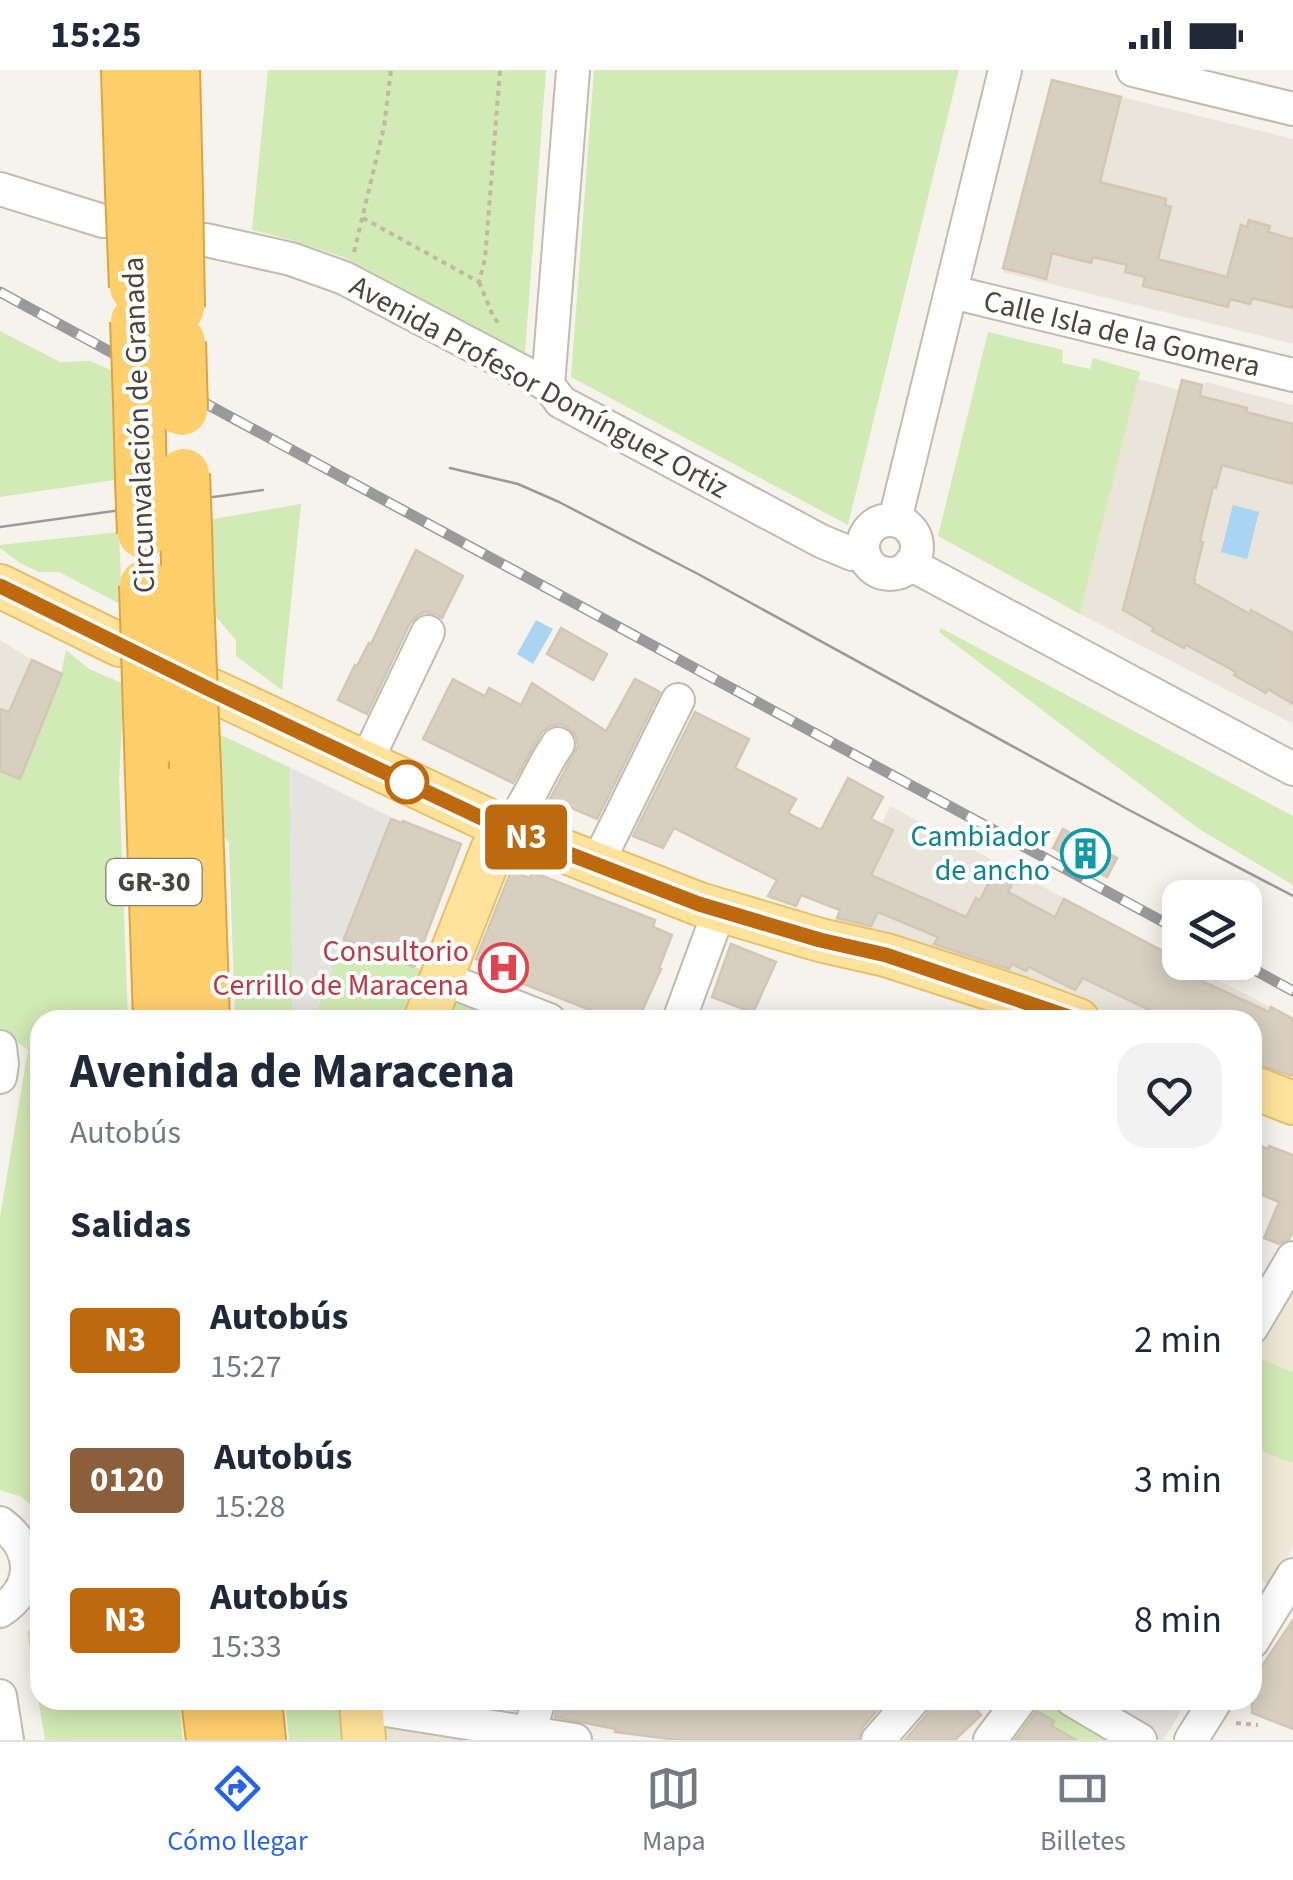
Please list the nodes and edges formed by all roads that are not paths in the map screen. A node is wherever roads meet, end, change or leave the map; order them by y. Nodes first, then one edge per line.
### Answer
1 (127, 70) edge
2 (174, 70) edge
3 (573, 70) edge
4 (1005, 70) edge
5 (1133, 70) edge
6 (1293, 109) edge
7 (0, 165) edge
8 (9, 192) edge
9 (137, 202) junction
10 (206, 240) dead end
11 (952, 292) junction
12 (1293, 375) edge
13 (548, 385) junction
14 (895, 520) junction
15 (864, 554) junction
16 (910, 564) junction
17 (0, 586) edge
18 (166, 592) junction
19 (428, 632) dead end
20 (120, 645) dead end
21 (213, 691) dead end
22 (678, 700) dead end
23 (558, 744) dead end
24 (366, 762) junction
25 (1293, 769) edge
26 (507, 830) junction
27 (597, 864) junction
28 (720, 909) junction
29 (442, 978) junction
30 (160, 1010) edge
31 (204, 1010) edge
32 (429, 1010) edge
33 (523, 1010) edge
34 (684, 1010) edge
35 (1048, 1010) edge
36 (0, 1047) edge
37 (0, 1077) edge
38 (1262, 1091) edge
39 (1293, 1103) edge
40 (1293, 1258) edge
41 (1262, 1310) edge
42 (0, 1523) edge
43 (1293, 1575) edge
44 (0, 1611) edge
45 (1262, 1626) edge
46 (0, 1696) edge
47 (209, 1710) edge
48 (257, 1710) edge
49 (536, 1710) edge
50 (904, 1710) edge
51 (1012, 1710) edge
52 (1089, 1710) edge
53 (366, 1711) edge
54 (1223, 1711) edge
55 (528, 1736) edge
56 (7, 1740) edge
57 (212, 1740) edge
58 (260, 1740) edge
59 (575, 1740) edge
60 (878, 1740) edge
61 (990, 1740) edge
62 (1140, 1740) edge
63 (1191, 1740) edge

1 - 9 highway, Circunvalación de Granada / GR-30
2 - 9 highway, Circunvalación de Granada / GR-30
3 - 13 street
4 - 11 street
5 - 6 street
7 - 8 street
8 - 9 street
9 - 18 highway, Circunvalación de Granada / GR-30, bridge
10 - 13 street, Avenida Profesor Domínguez Ortiz
11 - 12 street, Calle Isla de la Gomera
11 - 14 street
13 - 15 street, Avenida Profesor Domínguez Ortiz
14 - 15 street
14 - 16 street
15 - 16 street
16 - 25 street
17 - 20 main road
18 - 30 highway, Circunvalación de Granada / GR-30, bridge
18 - 31 highway, Circunvalación de Granada / GR-30, bridge
19 - 24 street
21 - 24 main road
22 - 27 street
23 - 26 street
24 - 26 main road
26 - 27 main road
26 - 29 main road
27 - 28 main road
28 - 34 street
28 - 35 main road
29 - 32 main road
29 - 33 street
36 - 37 street
38 - 39 main road
40 - 41 street
42 - 44 street
43 - 45 street
46 - 56 street
47 - 57 highway
48 - 58 highway
49 - 55 street
50 - 60 street
51 - 61 street
52 - 62 street
53 - 55 street
54 - 63 street
55 - 59 street

